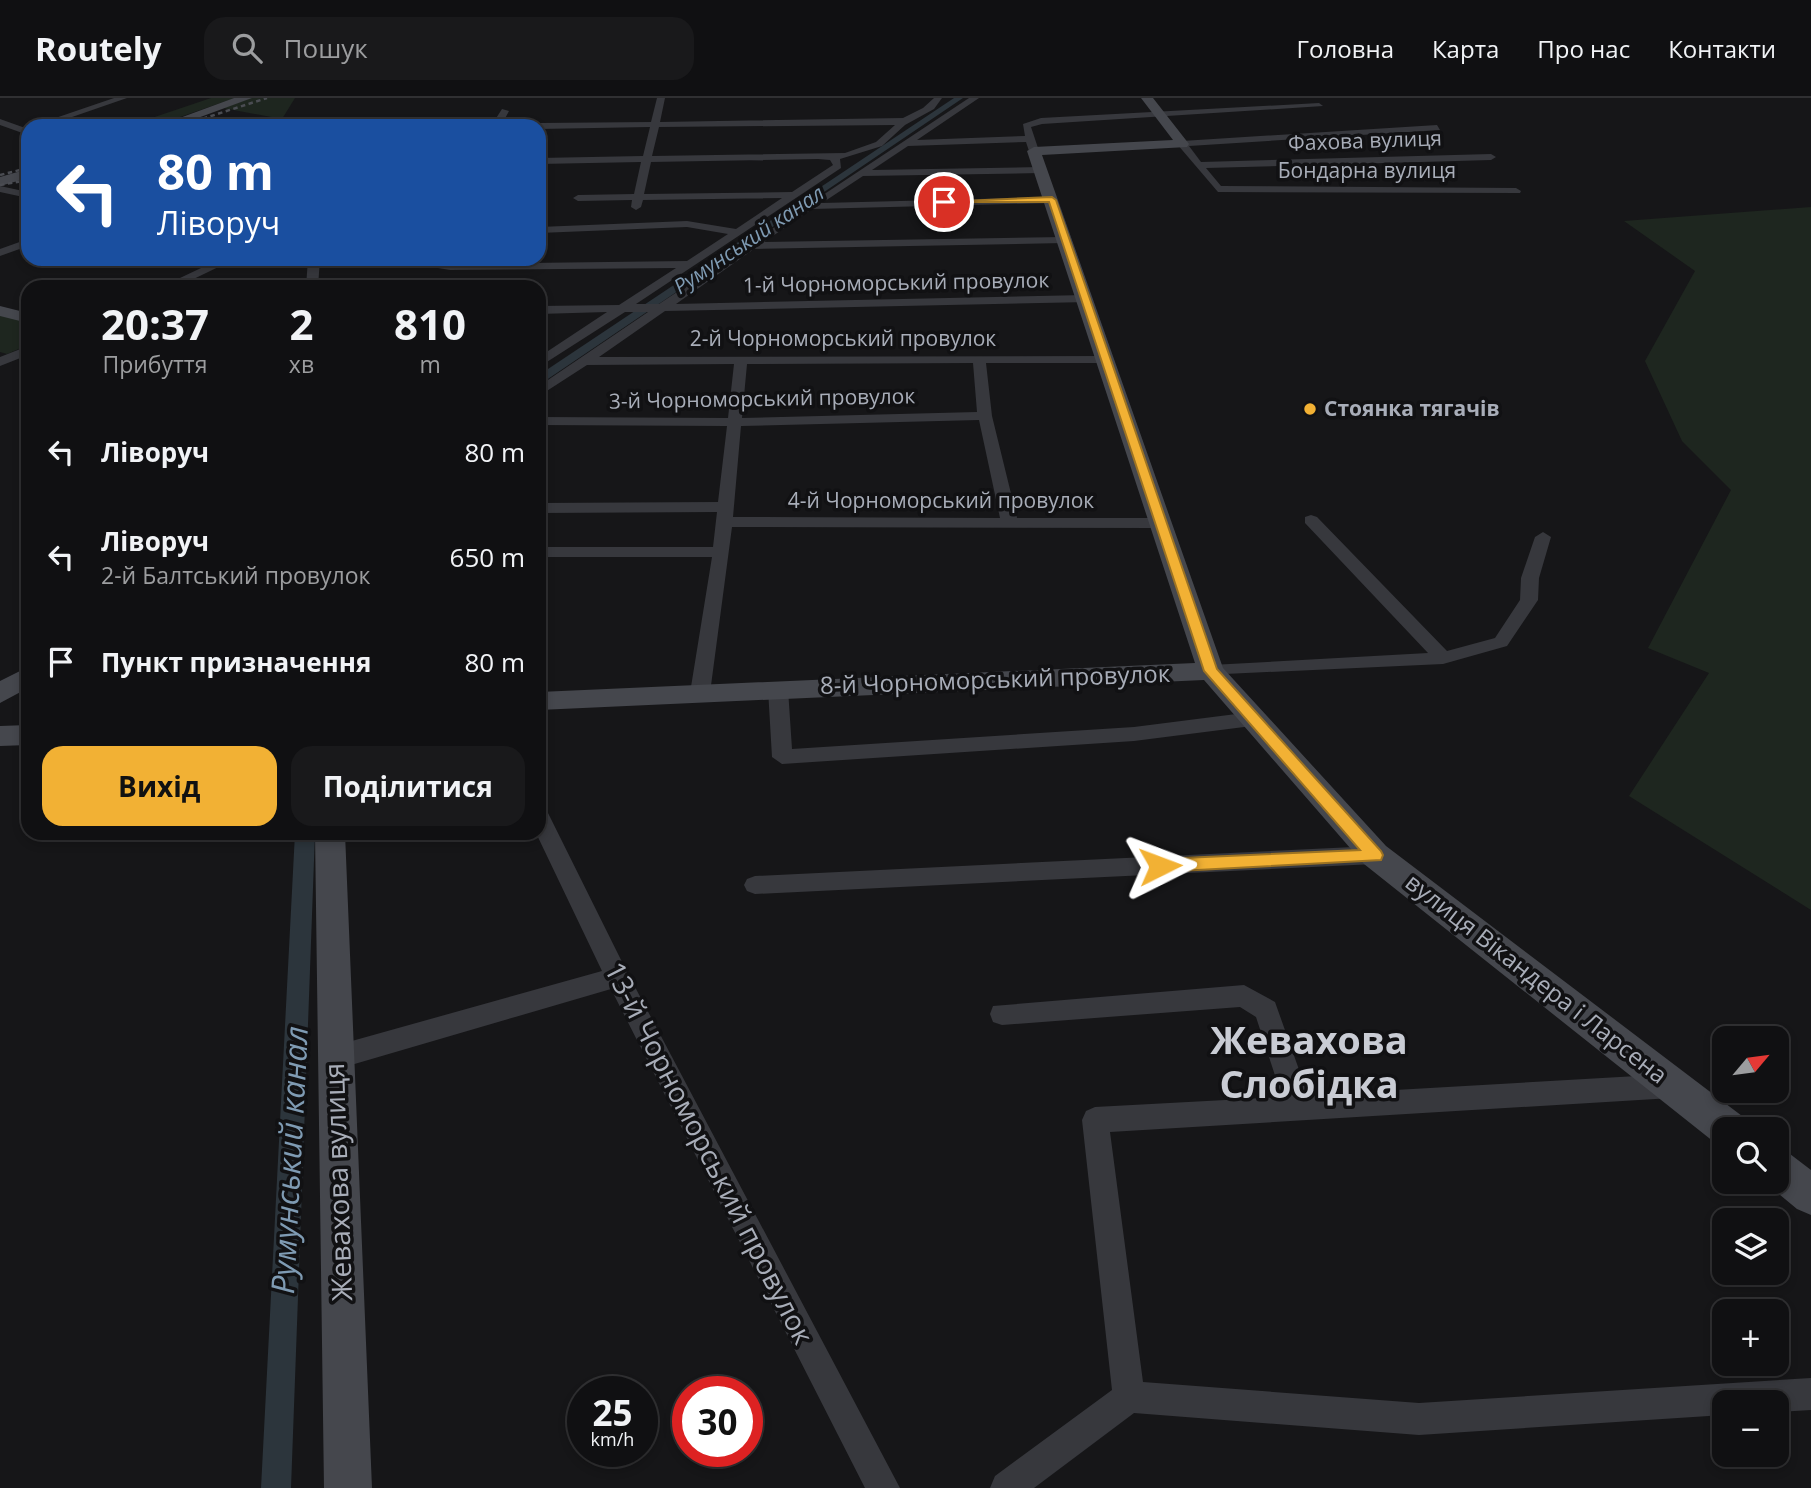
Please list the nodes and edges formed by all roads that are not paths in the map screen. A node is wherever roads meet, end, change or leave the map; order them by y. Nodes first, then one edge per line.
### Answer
1 (123, 98) edge
2 (246, 98) edge
3 (661, 98) edge
4 (938, 98) edge
5 (975, 98) edge
6 (1147, 98) edge
7 (1319, 106) dead end
8 (505, 111) dead end
9 (1162, 116) junction
10 (58, 119) edge
11 (184, 119) edge
12 (500, 119) edge
13 (906, 121) junction
14 (0, 122) edge
15 (656, 124) junction
16 (546, 127) edge
17 (21, 128) edge
18 (1437, 128) dead end
19 (1347, 134) junction
20 (906, 143) junction
21 (1182, 144) junction
22 (1033, 147) junction
23 (1491, 157) dead end
24 (648, 159) junction
25 (835, 159) junction
26 (1379, 160) junction
27 (546, 161) edge
28 (1198, 165) junction
29 (865, 173) junction
30 (21, 175) edge
31 (0, 182) edge
32 (0, 189) edge
33 (1412, 190) junction
34 (1516, 191) dead end
35 (21, 194) edge
36 (794, 195) junction
37 (639, 196) junction
38 (578, 198) dead end
39 (1052, 200) junction
40 (810, 206) junction
41 (631, 226) junction
42 (546, 230) edge
43 (737, 232) junction
44 (1064, 240) junction
45 (21, 245) edge
46 (754, 246) junction
47 (0, 253) edge
48 (546, 263) edge
49 (688, 264) junction
50 (213, 266) edge
51 (182, 280) edge
52 (1085, 299) junction
53 (624, 307) junction
54 (658, 307) junction
55 (546, 310) edge
56 (0, 311) edge
57 (21, 316) edge
58 (21, 352) edge
59 (546, 353) edge
60 (554, 353) junction
61 (546, 358) edge
62 (979, 359) junction
63 (1104, 359) junction
64 (583, 361) junction
65 (741, 361) junction
66 (0, 362) edge
67 (546, 387) edge
68 (985, 416) junction
69 (546, 421) edge
70 (735, 422) junction
71 (546, 508) edge
72 (724, 515) junction
73 (1009, 520) junction
74 (1311, 520) dead end
75 (1159, 523) junction
76 (1543, 537) dead end
77 (546, 552) edge
78 (721, 552) junction
79 (1443, 658) junction
80 (1211, 671) junction
81 (21, 680) edge
82 (778, 689) junction
83 (700, 693) junction
84 (0, 694) edge
85 (546, 701) edge
86 (1252, 719) junction
87 (21, 735) edge
88 (0, 736) edge
89 (546, 831) edge
90 (330, 840) edge
91 (1375, 855) junction
92 (755, 885) dead end
93 (617, 977) junction
94 (1002, 1014) dead end
95 (334, 1058) junction
96 (1674, 1086) junction
97 (1300, 1110) junction
98 (1713, 1117) edge
99 (1789, 1177) edge
100 (1811, 1195) edge
101 (1811, 1394) edge
102 (1129, 1397) junction
103 (348, 1488) edge
104 (883, 1488) edge
105 (1007, 1488) edge

1 - 10 street
2 - 11 street
3 - 15 street
4 - 13 street
5 - 20 street
6 - 9 street
7 - 9 street
8 - 12 street
9 - 21 street
9 - 22 street
13 - 15 street
13 - 25 street
14 - 17 street
15 - 16 street
15 - 24 street
18 - 19 street
19 - 21 street
19 - 26 street
20 - 22 street
20 - 29 street
21 - 22 street
21 - 28 street
22 - 29 street
22 - 39 street, вулиця Вікандера і Ларсена
23 - 26 street, Фахова вулиця
24 - 25 street
24 - 27 street
24 - 37 street
25 - 36 street
26 - 28 street, Фахова вулиця
26 - 33 street
28 - 33 street, Бондарна вулиця
29 - 40 street
30 - 31 street
32 - 35 street
33 - 34 street, Бондарна вулиця
36 - 37 street
36 - 43 street
37 - 38 street
37 - 41 street
39 - 40 street
39 - 44 street, вулиця Вікандера і Ларсена
40 - 46 street
41 - 42 street
41 - 43 street
43 - 49 street
44 - 46 street
44 - 52 street, вулиця Вікандера і Ларсена
45 - 47 street
46 - 54 street
48 - 49 street
49 - 53 street
50 - 51 street
52 - 54 street, 1-й Чорноморський провулок
52 - 63 street, вулиця Вікандера і Ларсена
53 - 54 street, 1-й Чорноморський провулок
53 - 55 street, 1-й Чорноморський провулок
53 - 60 street
54 - 64 street
56 - 57 street
58 - 66 street
59 - 60 street
60 - 61 street
62 - 63 street, 2-й Чорноморський провулок
62 - 65 street, 2-й Чорноморський провулок
62 - 68 street
63 - 75 street, вулиця Вікандера і Ларсена
64 - 65 street, 2-й Чорноморський провулок
64 - 67 street
65 - 70 street
68 - 70 street, 3-й Чорноморський провулок
68 - 73 street
69 - 70 street, 3-й Чорноморський провулок
70 - 72 street
71 - 72 street, 4-й Чорноморський провулок
72 - 73 street, 4-й Чорноморський провулок
72 - 78 street
73 - 75 street, 4-й Чорноморський провулок
74 - 79 street
75 - 80 street, вулиця Вікандера і Ларсена
76 - 79 street, 8-й Чорноморський провулок
77 - 78 street
78 - 83 street
79 - 80 street, 8-й Чорноморський провулок
80 - 82 street, 8-й Чорноморський провулок
80 - 86 street, вулиця Вікандера і Ларсена
81 - 84 street
82 - 83 street, 8-й Чорноморський провулок
82 - 86 street
83 - 85 street, 8-й Чорноморський провулок
86 - 91 street, вулиця Вікандера і Ларсена
87 - 88 street
89 - 93 street, 13-й Чорноморський провулок
90 - 95 street, Жевахова вулиця
91 - 92 street
91 - 96 street, вулиця Вікандера і Ларсена
93 - 95 street
93 - 104 street, 13-й Чорноморський провулок
94 - 97 street
95 - 103 street, Жевахова вулиця
96 - 97 street
96 - 98 street, вулиця Вікандера і Ларсена
97 - 102 street
99 - 100 street
101 - 102 street
102 - 105 street

